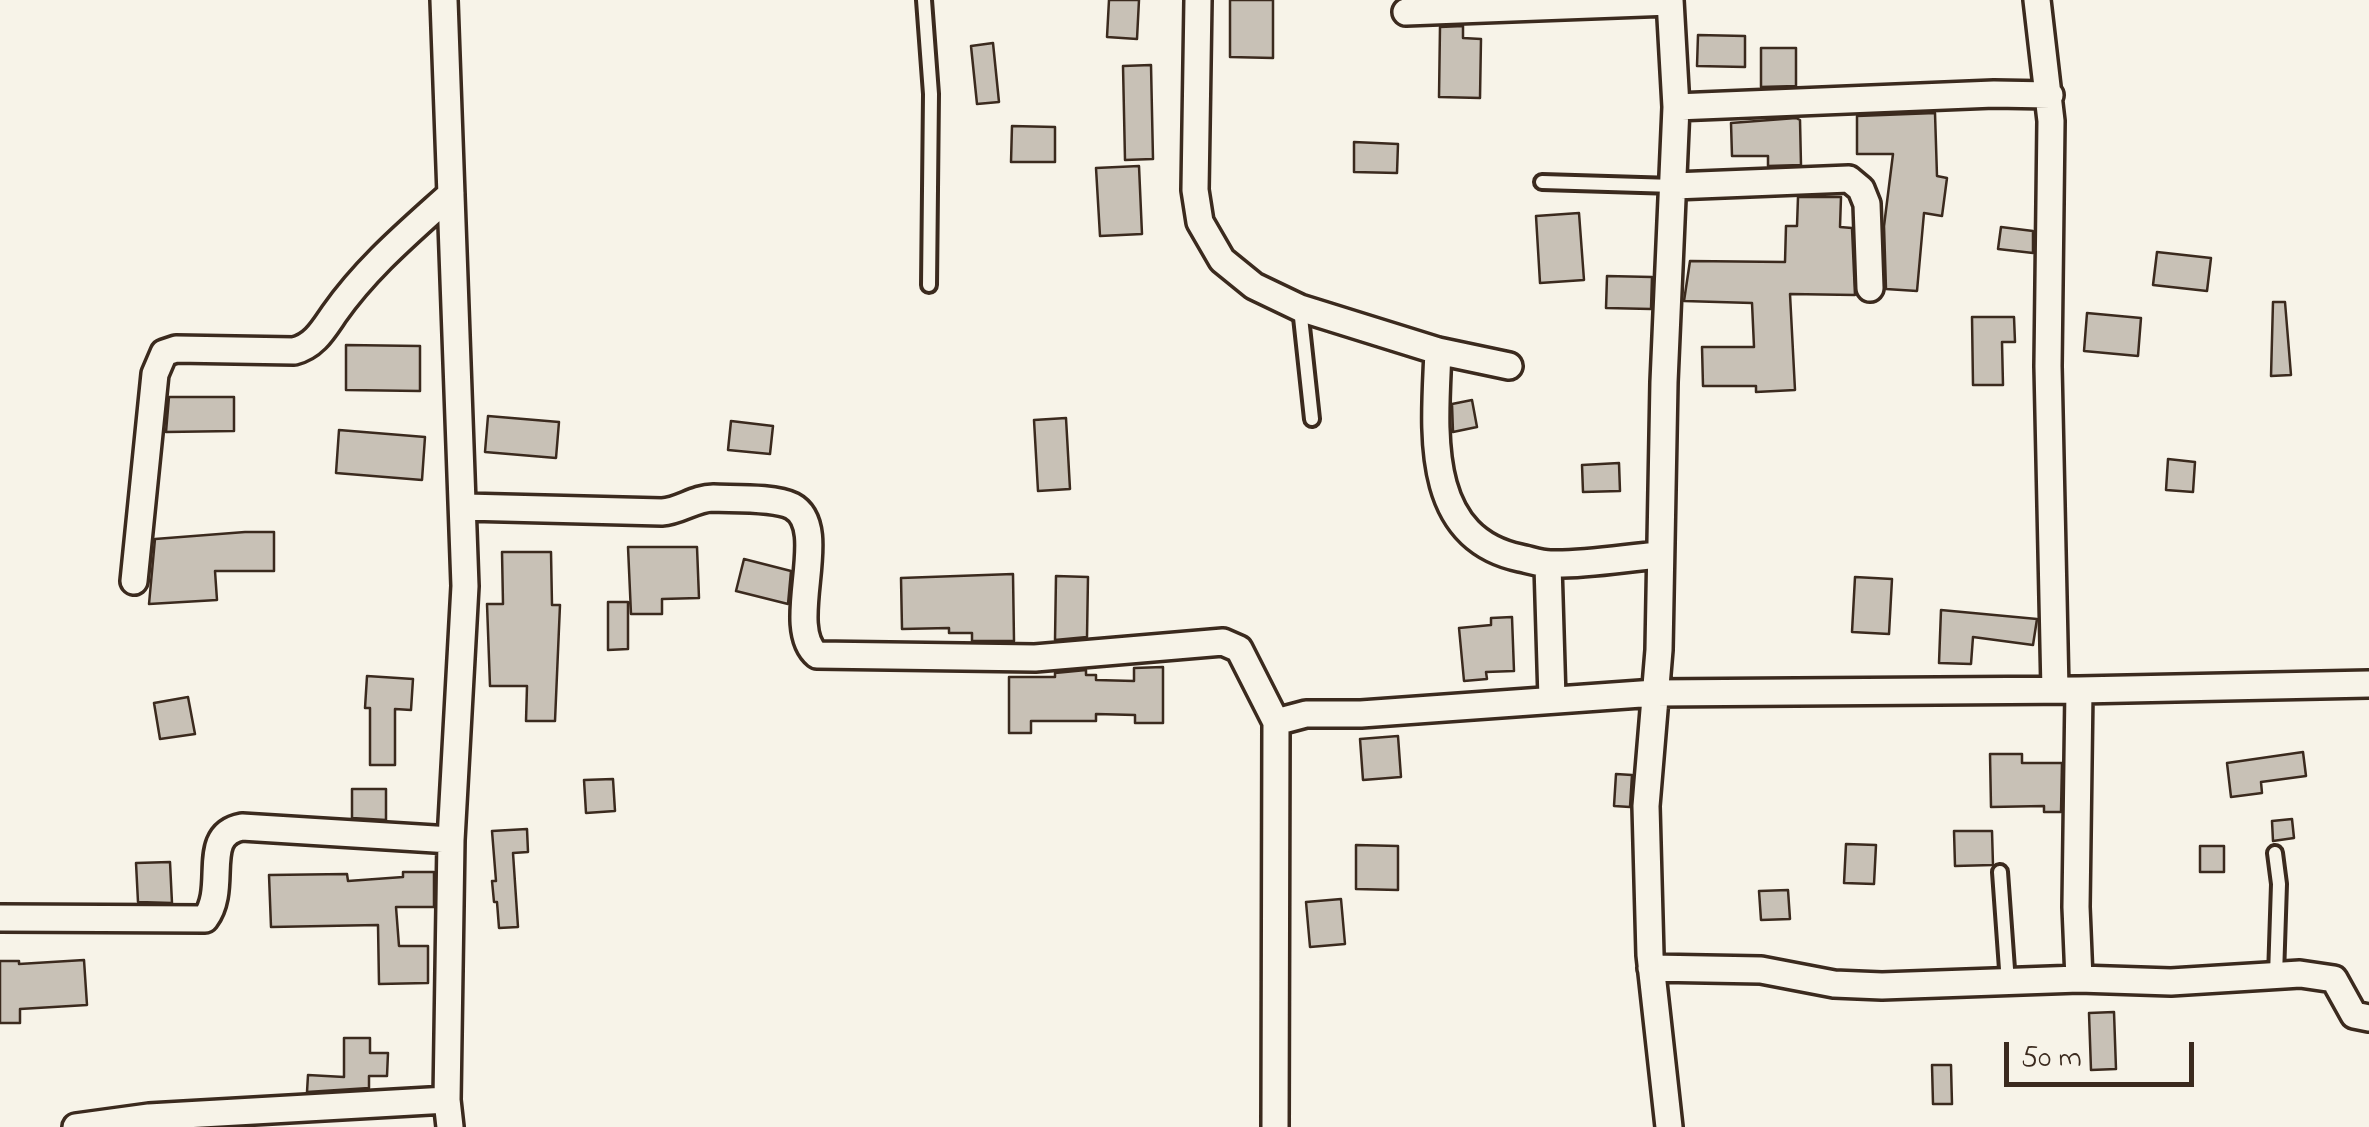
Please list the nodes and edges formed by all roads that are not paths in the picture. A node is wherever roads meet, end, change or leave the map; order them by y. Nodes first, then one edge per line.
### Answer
1 (444, 0) edge
2 (924, 0) edge
3 (1198, 0) edge
4 (2037, 0) edge
5 (1670, 1) edge
6 (1406, 12) dead end
7 (2050, 95) junction
8 (1676, 107) junction
9 (1542, 182) dead end
10 (1674, 186) junction
11 (451, 194) junction
12 (929, 285) dead end
13 (1870, 288) dead end
14 (1300, 308) junction
15 (1438, 350) junction
16 (1508, 366) dead end
17 (1312, 419) dead end
18 (465, 507) junction
19 (1659, 556) junction
20 (1548, 564) junction
21 (134, 581) dead end
22 (2369, 684) edge
23 (2067, 690) junction
24 (1654, 693) junction
25 (1552, 700) junction
26 (1276, 722) junction
27 (451, 840) junction
28 (2275, 854) dead end
29 (2000, 872) dead end
30 (0, 918) edge
31 (1651, 968) junction
32 (2276, 976) junction
33 (2080, 979) junction
34 (2008, 983) junction
35 (2369, 1018) edge
36 (447, 1100) junction
37 (76, 1127) edge
38 (450, 1127) edge
39 (1275, 1127) edge
40 (1669, 1127) edge

1 - 11 street
2 - 12 lane
3 - 14 street
4 - 7 street
5 - 6 street
5 - 8 street
7 - 8 street
7 - 23 street
8 - 10 street
9 - 10 lane
10 - 13 street
10 - 19 street
11 - 18 street
11 - 21 street
14 - 15 street
14 - 17 lane
15 - 16 street
15 - 20 street
18 - 26 street
18 - 27 street
19 - 20 street
19 - 24 street
20 - 25 street
22 - 23 street
23 - 24 street
23 - 33 street
24 - 25 street
24 - 31 street
25 - 26 street
26 - 39 street
27 - 30 street
27 - 36 street
28 - 32 lane
29 - 34 lane
31 - 34 street
31 - 40 street
32 - 33 street
32 - 35 street
33 - 34 street
36 - 37 street
36 - 38 street

